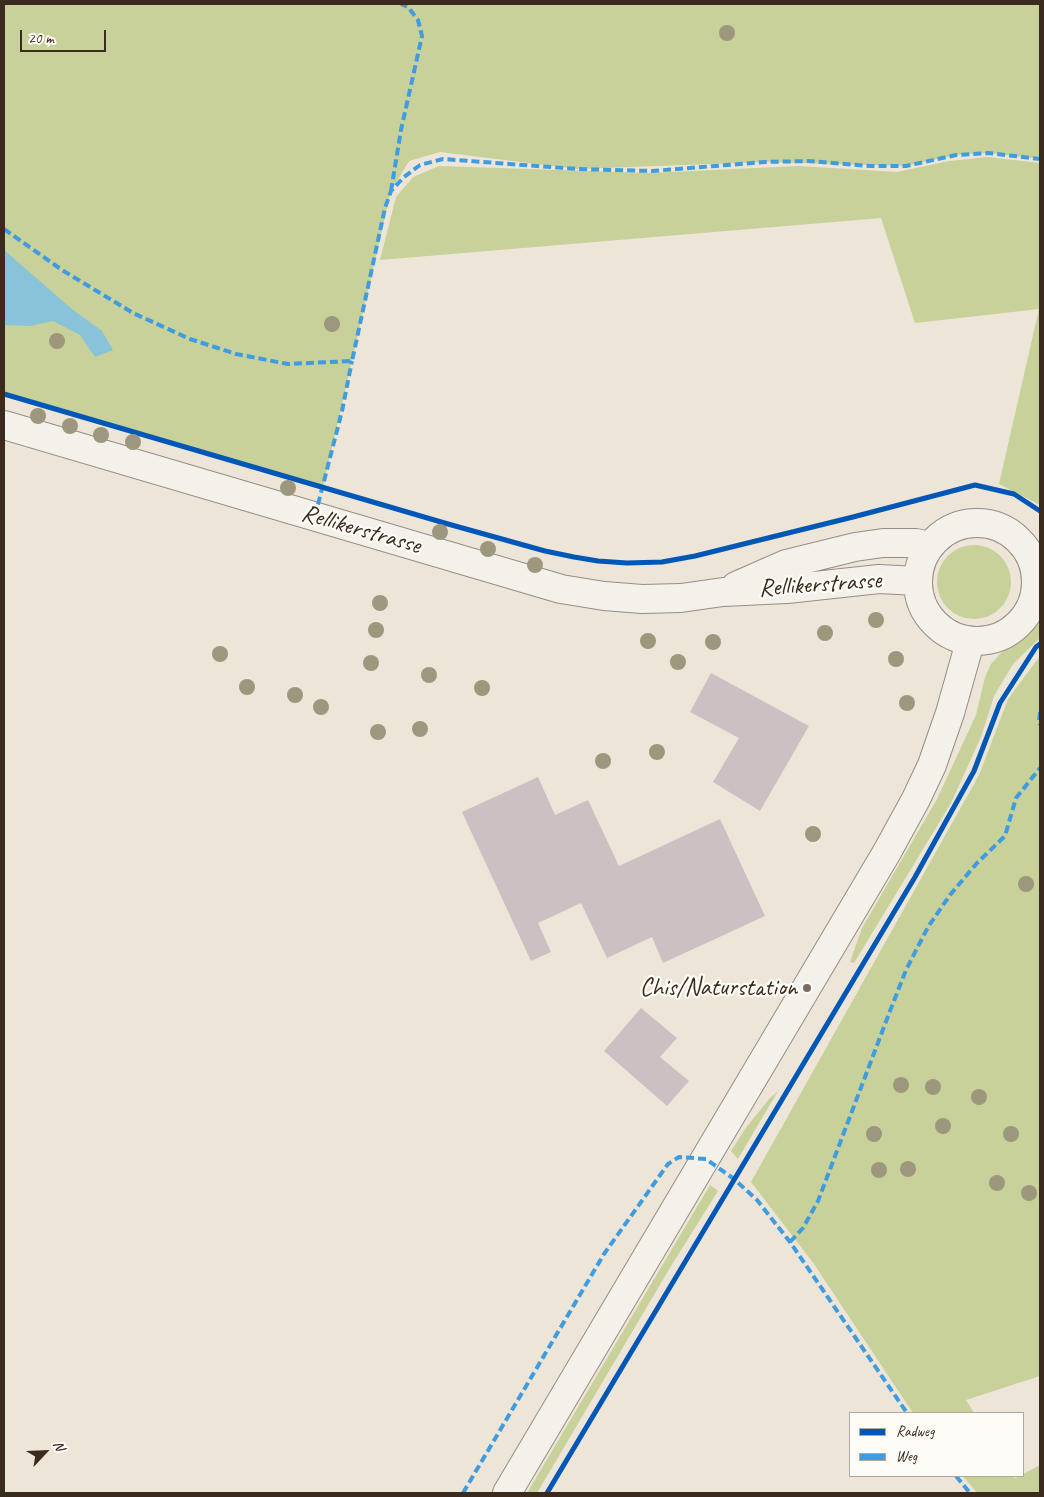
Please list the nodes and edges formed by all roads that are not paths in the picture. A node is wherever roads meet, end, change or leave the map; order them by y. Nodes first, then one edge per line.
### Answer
1 (4, 425) edge
2 (929, 546) junction
3 (917, 581) junction
4 (1038, 582) edge
5 (723, 592) junction
6 (970, 642) junction
7 (507, 1493) edge

1 - 5 main road, Rellikerstrasse
2 - 3 main road
2 - 4 main road
2 - 5 main road, Rellikerstrasse
3 - 5 main road, Rellikerstrasse
3 - 6 main road
4 - 6 main road
6 - 7 main road

